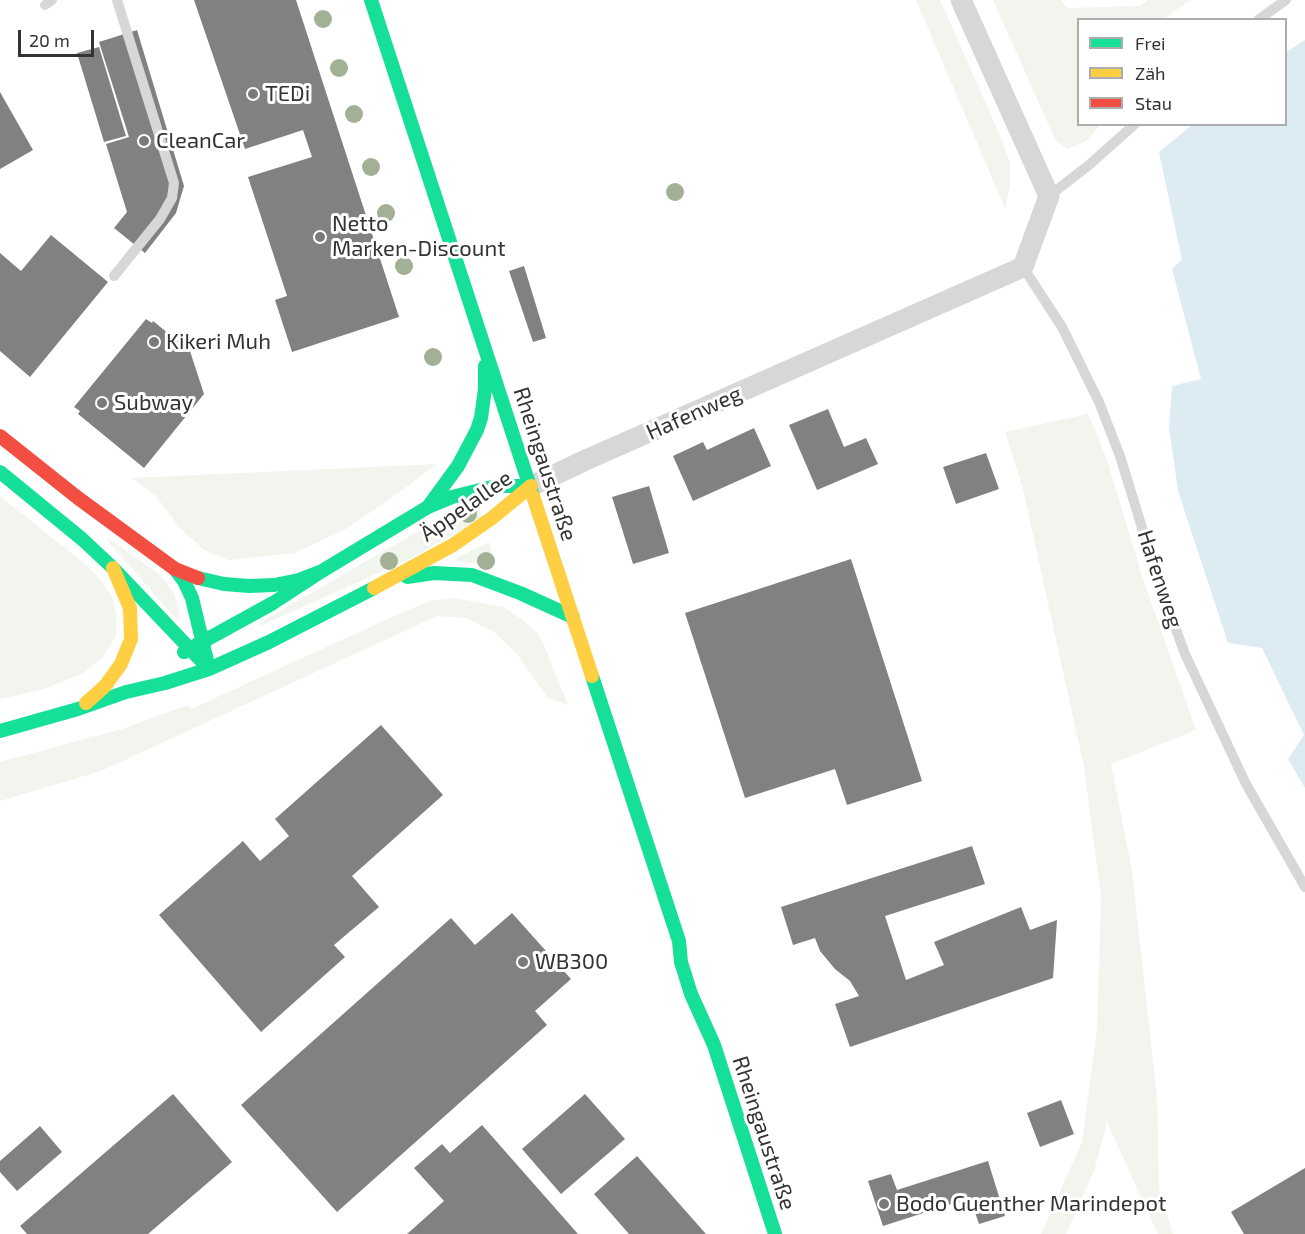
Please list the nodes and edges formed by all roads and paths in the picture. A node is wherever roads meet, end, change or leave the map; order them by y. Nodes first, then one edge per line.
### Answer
1 (117, 0) edge
2 (371, 0) edge
3 (961, 0) edge
4 (1286, 0) edge
5 (1261, 18) edge
6 (1133, 126) edge
7 (1049, 196) junction
8 (1023, 267) junction
9 (114, 276) dead end
10 (484, 346) junction
11 (0, 436) edge
12 (0, 472) edge
13 (531, 486) junction
14 (428, 507) junction
15 (113, 568) junction
16 (175, 569) junction
17 (322, 571) junction
18 (390, 580) junction
19 (573, 617) junction
20 (203, 642) junction
21 (189, 649) junction
22 (209, 669) junction
23 (126, 692) junction
24 (78, 709) junction
25 (0, 731) edge
26 (1305, 887) edge
27 (775, 1234) edge

1 - 9 lane
2 - 10 main road, Rheingaustraße
3 - 7 street
4 - 5 lane
6 - 7 lane
7 - 8 street
8 - 13 street, Hafenweg
8 - 26 lane, Hafenweg
10 - 13 main road, Rheingaustraße
10 - 14 main road
11 - 16 main road, Äppelallee
12 - 15 main road
13 - 14 main road, Äppelallee
13 - 18 main road, Äppelallee
13 - 19 main road, Rheingaustraße
14 - 17 main road, Äppelallee
15 - 21 main road
15 - 24 main road
16 - 17 main road, Äppelallee
16 - 20 main road
17 - 20 main road
18 - 19 main road
18 - 22 main road, Äppelallee
19 - 27 main road, Rheingaustraße
20 - 21 main road
20 - 22 main road
21 - 22 main road
21 - 23 main road
22 - 23 main road, Äppelallee
23 - 24 main road
24 - 25 main road

